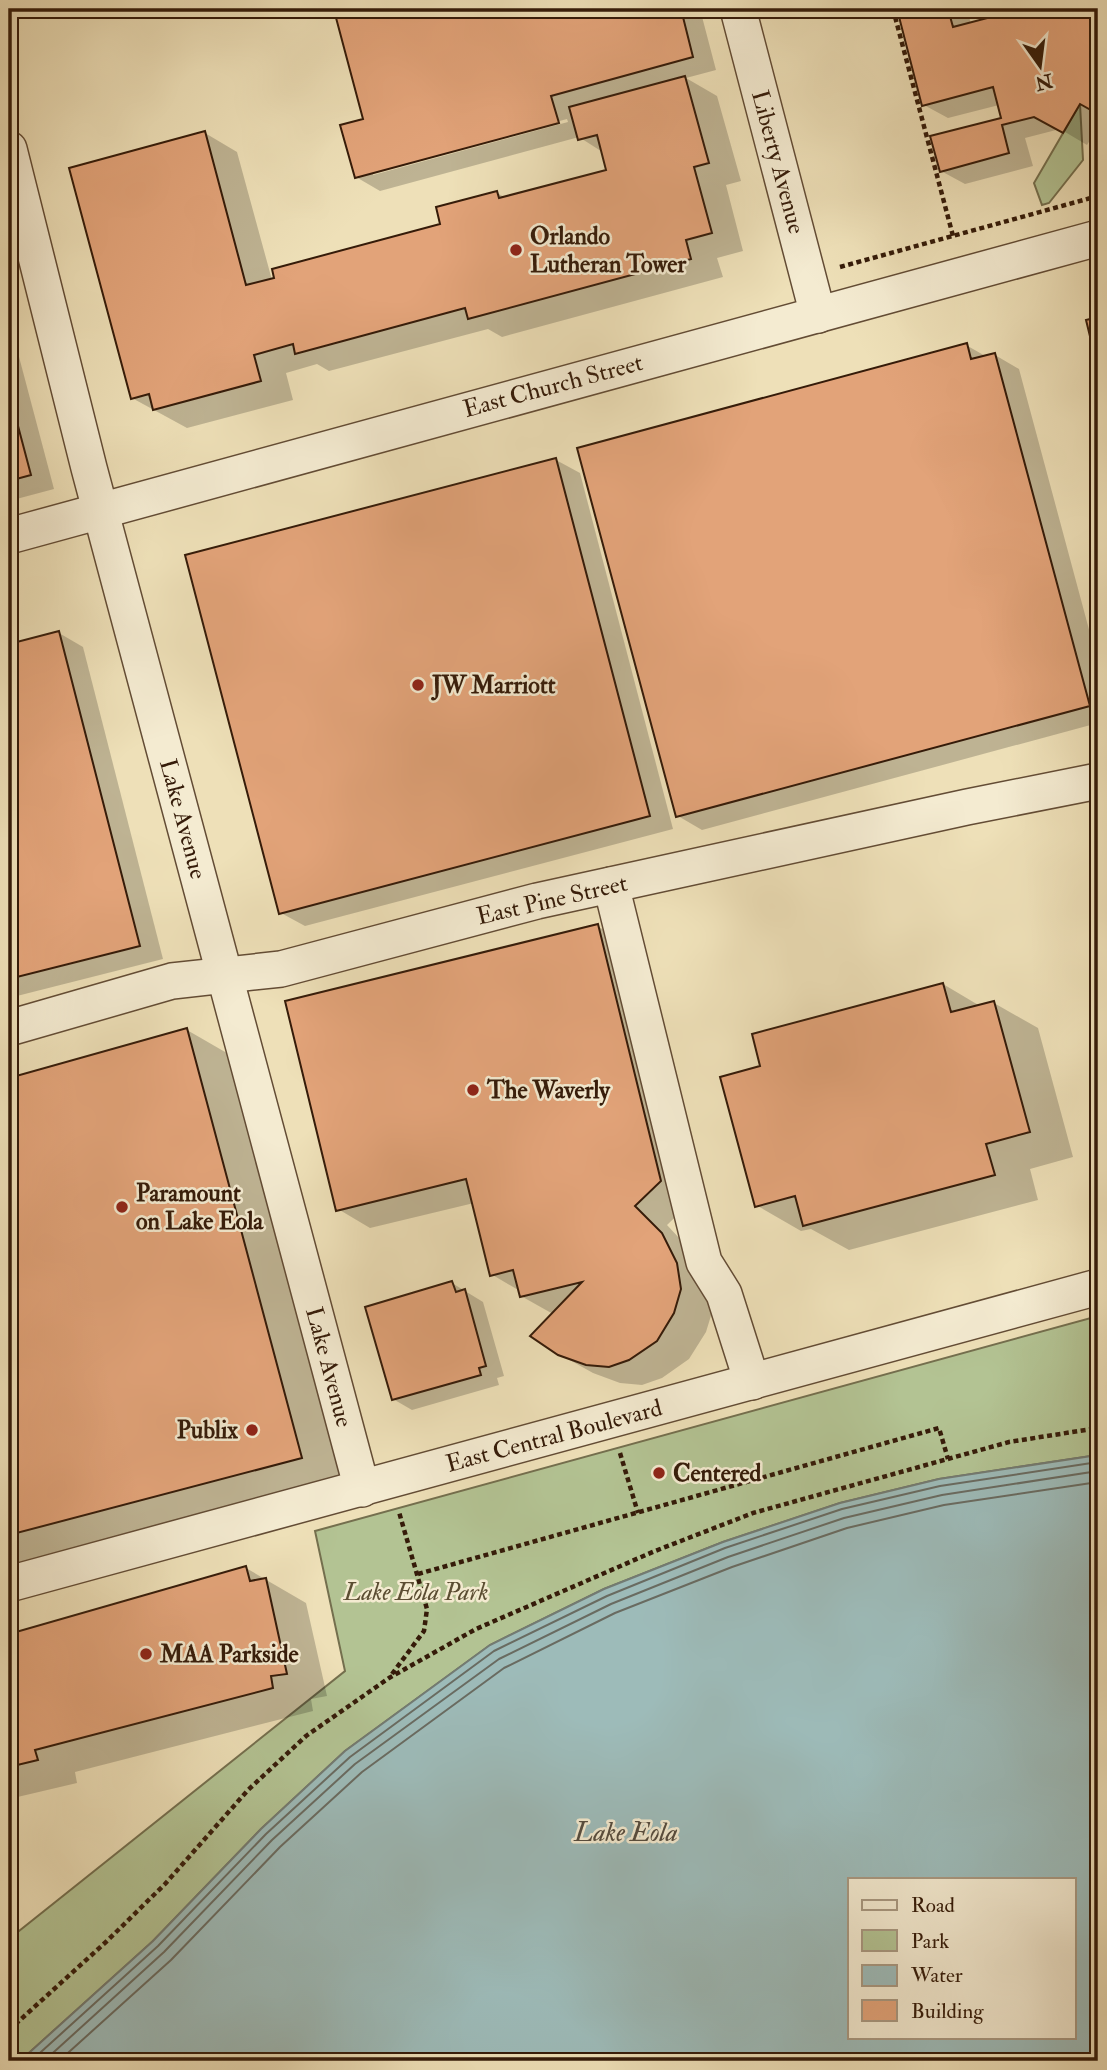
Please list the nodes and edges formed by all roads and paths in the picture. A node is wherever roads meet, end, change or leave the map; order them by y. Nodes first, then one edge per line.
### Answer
1 (738, 9) edge
2 (893, 9) edge
3 (9, 151) edge
4 (1098, 195) edge
5 (953, 236) junction
6 (1098, 238) edge
7 (832, 269) dead end
8 (818, 315) junction
9 (101, 510) junction
10 (9, 536) edge
11 (1098, 781) edge
12 (611, 885) junction
13 (225, 975) junction
14 (9, 1027) edge
15 (1098, 1287) edge
16 (752, 1382) junction
17 (1098, 1427) edge
18 (620, 1452) dead end
19 (948, 1459) junction
20 (362, 1489) junction
21 (399, 1512) dead end
22 (638, 1513) junction
23 (418, 1574) junction
24 (9, 1584) edge
25 (389, 1678) junction
26 (9, 2030) edge

1 - 8 street, Liberty Avenue
2 - 5 path
3 - 9 street, Lake Avenue
4 - 5 path
5 - 7 path
6 - 8 street, East Church Street
8 - 9 street, East Church Street
9 - 10 street, East Church Street
9 - 13 street, Lake Avenue
11 - 12 street, East Pine Street
12 - 13 street, East Pine Street
12 - 16 street
13 - 14 street, East Pine Street
13 - 20 street, Lake Avenue
15 - 16 street, East Central Boulevard
16 - 20 street, East Central Boulevard
17 - 19 path
18 - 22 path
19 - 22 path
19 - 25 path
20 - 24 street, East Central Boulevard
21 - 23 path
22 - 23 path
23 - 25 path
25 - 26 path

